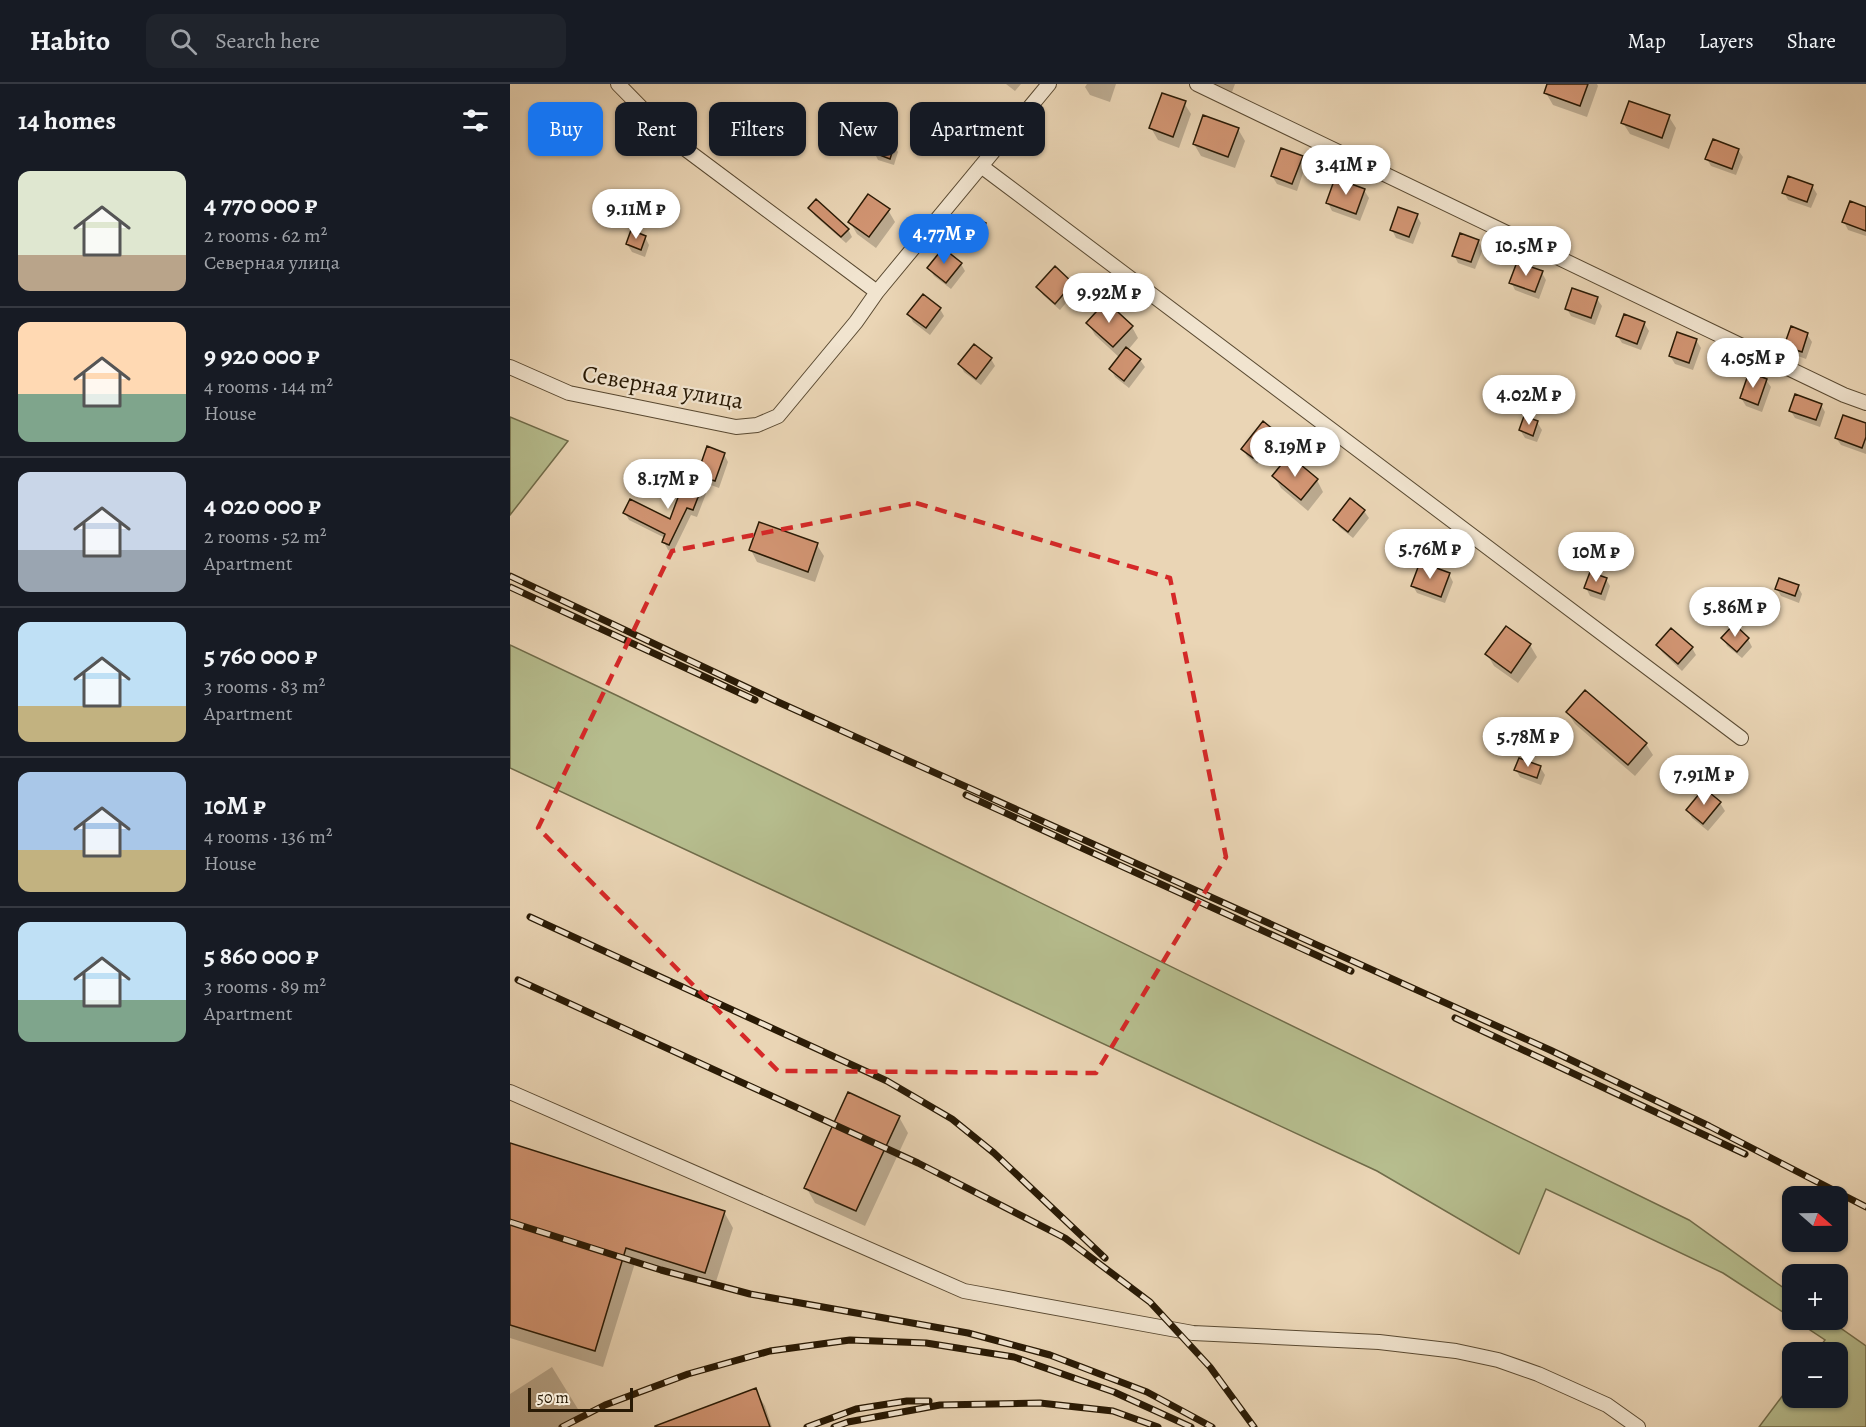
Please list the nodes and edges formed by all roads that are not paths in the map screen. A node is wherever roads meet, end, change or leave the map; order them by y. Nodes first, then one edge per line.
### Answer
1 (618, 84) edge
2 (1049, 84) edge
3 (1197, 84) edge
4 (981, 166) junction
5 (877, 292) junction
6 (510, 367) edge
7 (1866, 403) edge
8 (1742, 738) dead end
9 (510, 1092) edge
10 (1638, 1427) edge

1 - 5 street
2 - 4 street, Северная улица
3 - 7 street
4 - 5 street, Северная улица
4 - 8 street
5 - 6 street, Северная улица
9 - 10 street

